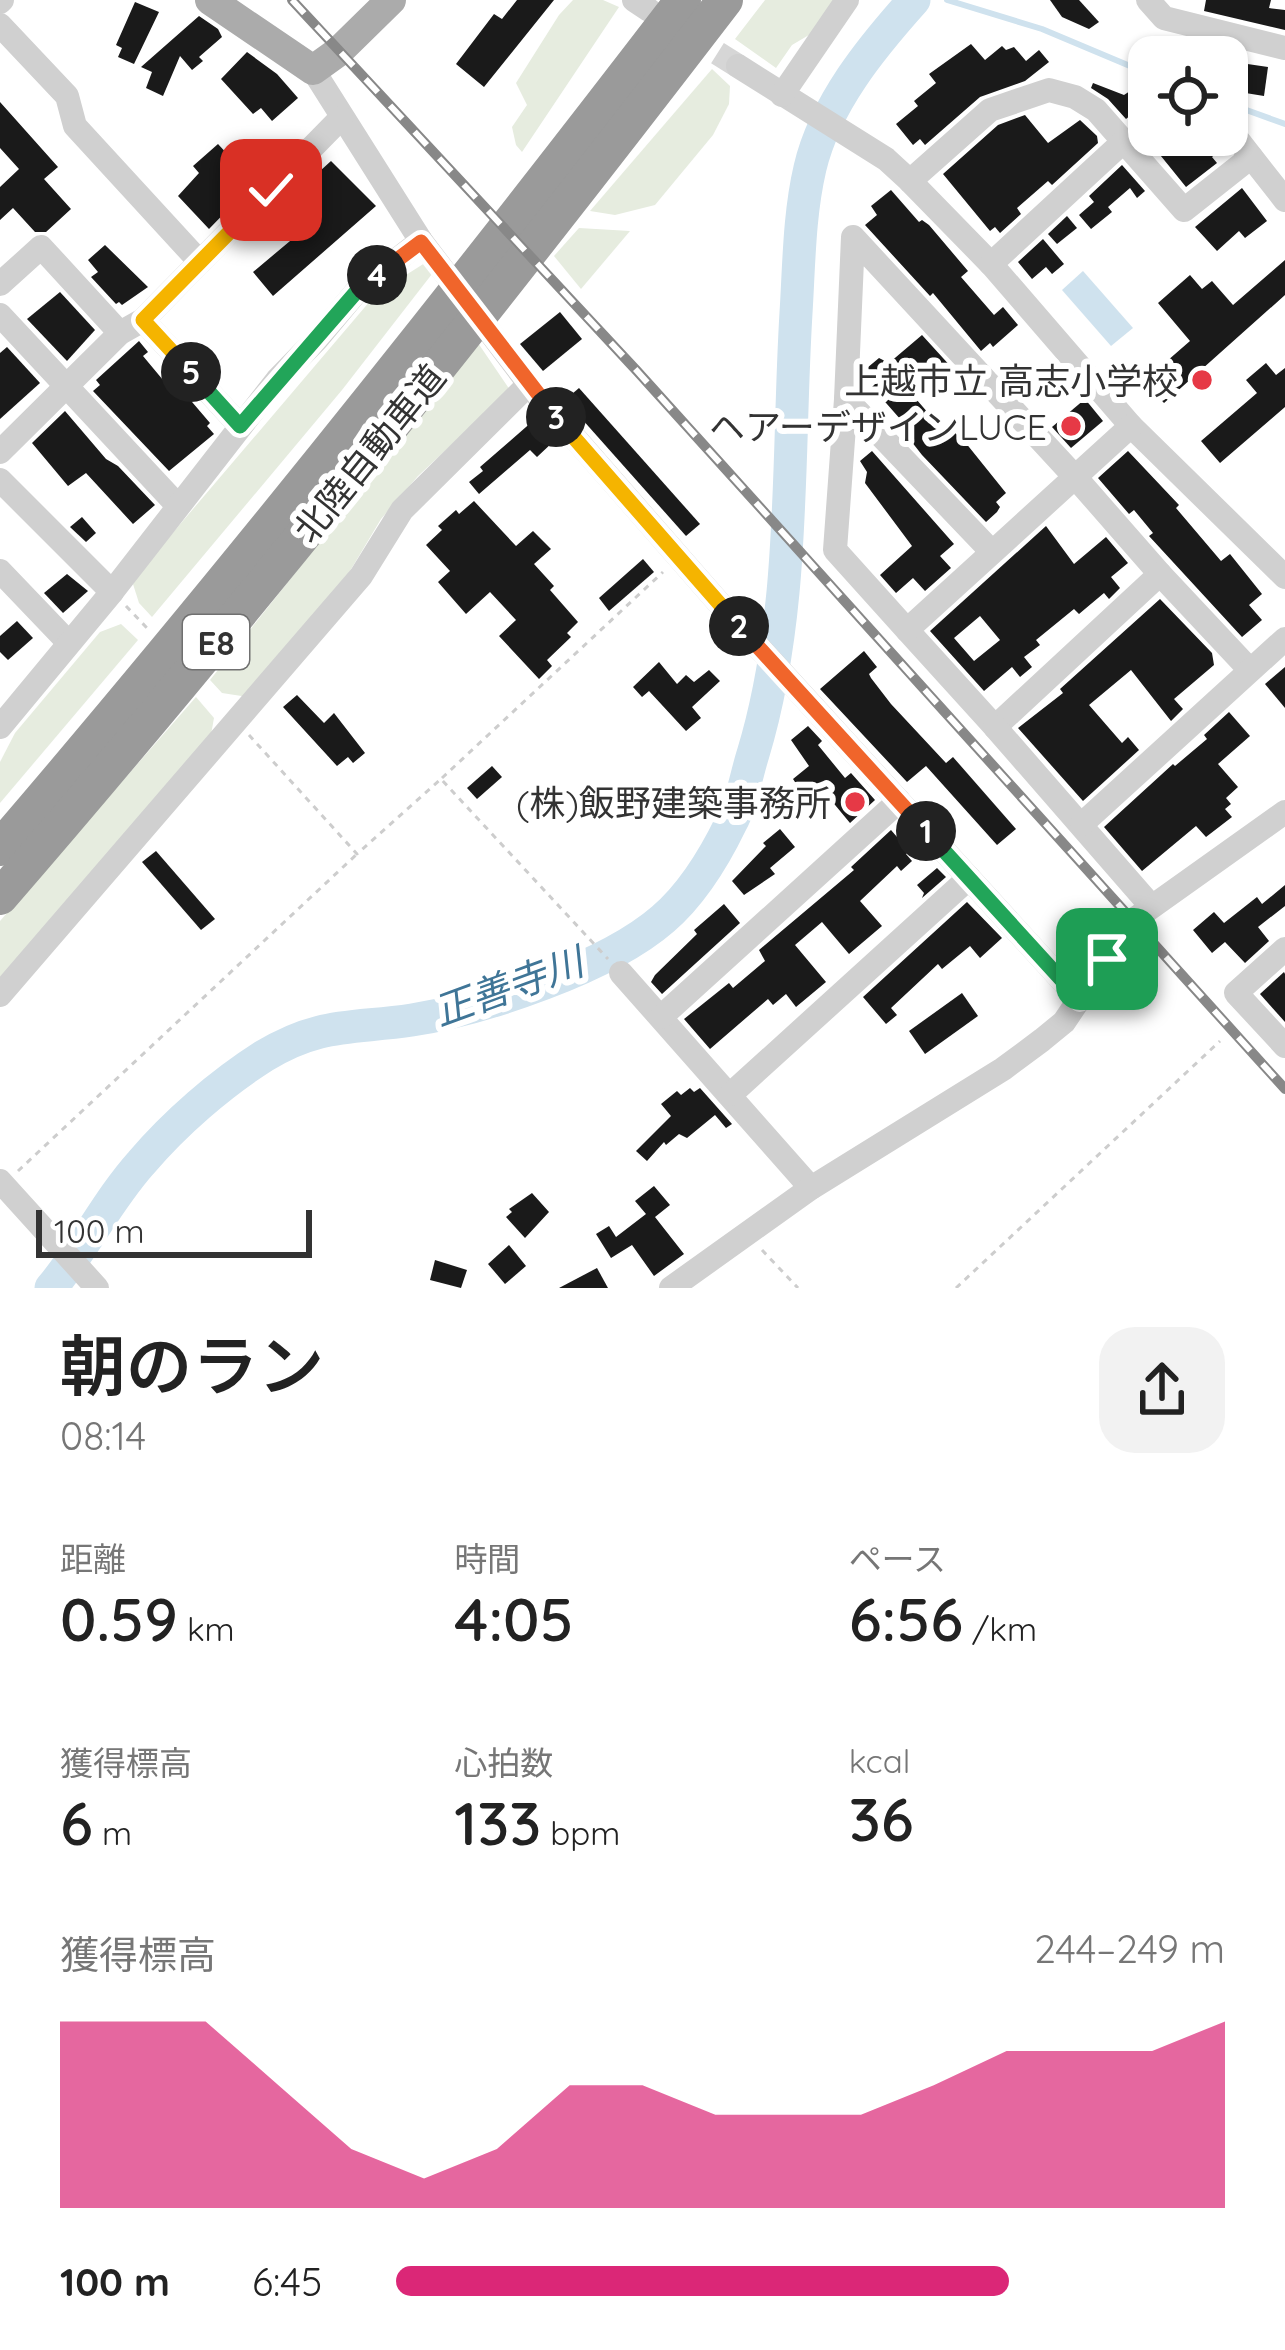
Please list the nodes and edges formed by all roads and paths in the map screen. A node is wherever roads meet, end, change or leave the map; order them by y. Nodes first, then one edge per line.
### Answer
1 (210, 0) edge
2 (391, 0) edge
3 (725, 0) edge
4 (847, 0) edge
5 (1148, 0) edge
6 (655, 3) edge
7 (0, 25) edge
8 (1285, 48) edge
9 (738, 66) tunnel mouth
10 (313, 70) junction
11 (782, 95) junction
12 (341, 118) junction
13 (1124, 142) junction
14 (586, 153) junction
15 (1248, 153) edge
16 (1251, 157) junction
17 (910, 181) junction
18 (1285, 200) edge
19 (421, 242) junction
20 (200, 262) junction
21 (991, 264) junction
22 (0, 284) edge
23 (0, 315) edge
24 (143, 320) junction
25 (120, 333) junction
26 (415, 370) junction
27 (529, 384) junction
28 (64, 388) junction
29 (846, 399) junction
30 (240, 426) junction
31 (1131, 426) junction
32 (0, 452) edge
33 (1076, 478) junction
34 (0, 480) edge
35 (178, 506) junction
36 (992, 552) junction
37 (679, 557) junction
38 (0, 571) edge
39 (1160, 574) junction
40 (1285, 577) edge
41 (112, 592) junction
42 (147, 628) dead end
43 (907, 630) junction
44 (1285, 639) edge
45 (67, 641) junction
46 (1250, 670) junction
47 (237, 721) junction
48 (0, 727) edge
49 (995, 727) junction
50 (441, 779) junction
51 (899, 801) junction
52 (1285, 812) edge
53 (1082, 824) junction
54 (0, 848) edge
55 (357, 854) junction
56 (969, 878) junction
57 (0, 897) edge
58 (1150, 906) junction
59 (592, 943) dead end
60 (1285, 950) edge
61 (621, 974) dead end
62 (0, 995) edge
63 (1080, 1000) junction
64 (661, 1017) junction
65 (1220, 1041) dead end
66 (1285, 1046) edge
67 (731, 1094) junction
68 (2, 1183) edge
69 (812, 1188) junction
70 (747, 1234) junction
71 (90, 1280) edge
72 (670, 1288) edge
73 (799, 1288) edge
74 (956, 1288) edge

1 - 10 main road
2 - 10 main road
3 - 14 highway, 北陸自動車道 / E8
4 - 11 street
5 - 8 street
6 - 14 highway, 北陸自動車道 / E8
7 - 20 street
9 - 11 street
10 - 12 street
11 - 17 street
12 - 19 street
12 - 20 street
13 - 16 street
13 - 17 street
13 - 21 street
14 - 26 highway, 北陸自動車道 / E8
15 - 16 street
16 - 18 street
17 - 21 street
19 - 27 street
19 - 30 street
20 - 24 street
21 - 31 street
22 - 25 street
23 - 28 street
24 - 25 street
24 - 30 street
25 - 28 street
26 - 54 highway, 北陸自動車道 / E8
26 - 57 highway, 北陸自動車道 / E8
27 - 37 street
27 - 47 street
28 - 32 street
28 - 35 street
29 - 33 street
29 - 36 street
29 - 43 street
30 - 35 street
31 - 33 street
31 - 40 street
33 - 36 street
33 - 39 street
34 - 41 street
35 - 41 street
36 - 43 street
37 - 50 path
37 - 51 street
38 - 45 street
39 - 46 street
39 - 49 street
41 - 42 path
41 - 45 street
43 - 49 street
44 - 46 street
45 - 48 street
46 - 53 street
47 - 55 path
47 - 62 street
49 - 53 street
50 - 55 path
50 - 59 path
51 - 56 street
51 - 64 street
52 - 58 street
53 - 58 street
55 - 68 path
56 - 63 street
56 - 67 street
58 - 63 street
60 - 66 street
61 - 64 street
63 - 69 street
64 - 67 street
65 - 74 path
67 - 69 street
68 - 71 street
69 - 70 street
70 - 72 street
70 - 73 path

